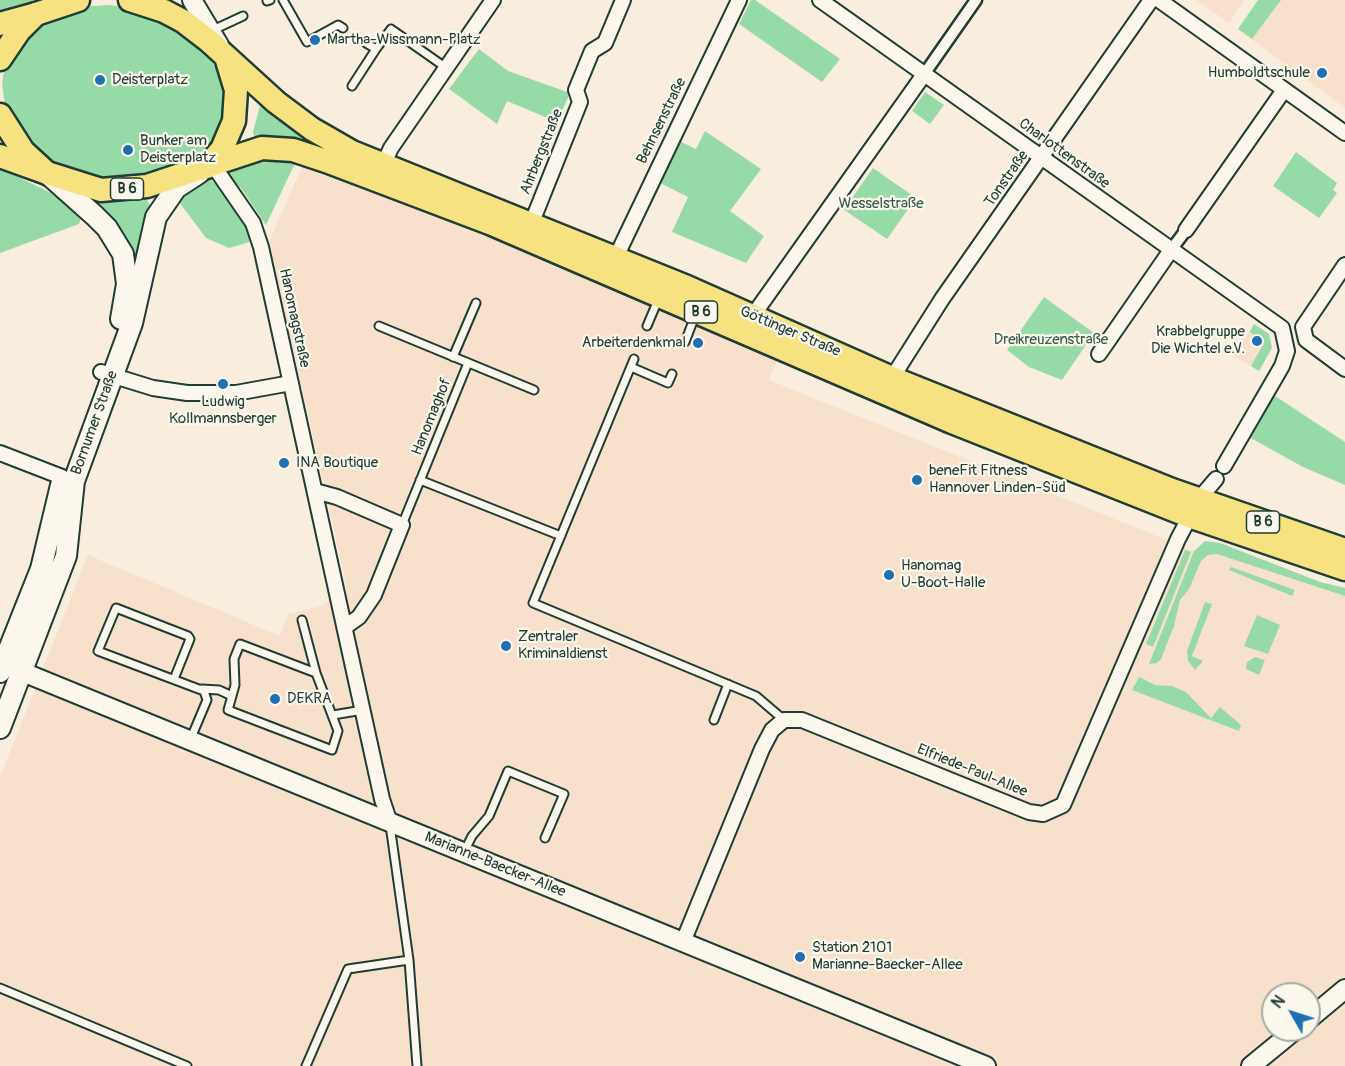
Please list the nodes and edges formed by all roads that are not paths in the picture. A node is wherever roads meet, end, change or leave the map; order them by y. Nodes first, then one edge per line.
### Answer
1 (78, 0) edge
2 (130, 0) edge
3 (192, 0) edge
4 (283, 0) edge
5 (493, 0) edge
6 (623, 0) edge
7 (739, 0) edge
8 (820, 0) edge
9 (976, 0) edge
10 (1151, 0) edge
11 (1159, 0) edge
12 (36, 14) junction
13 (243, 16) dead end
14 (0, 24) edge
15 (343, 28) dead end
16 (210, 32) junction
17 (366, 43) dead end
18 (376, 49) junction
19 (226, 57) junction
20 (0, 59) edge
21 (445, 67) junction
22 (925, 73) junction
23 (352, 86) dead end
24 (1284, 90) junction
25 (0, 115) edge
26 (1345, 133) edge
27 (0, 156) edge
28 (1042, 158) junction
29 (383, 165) junction
30 (209, 166) junction
31 (47, 173) junction
32 (532, 222) junction
33 (1186, 230) joint
34 (1171, 250) junction
35 (616, 257) junction
36 (1345, 265) edge
37 (660, 295) junction
38 (476, 303) dead end
39 (698, 311) junction
40 (755, 317) junction
41 (379, 326) dead end
42 (647, 326) dead end
43 (685, 342) dead end
44 (1099, 354) dead end
45 (453, 357) junction
46 (634, 359) dead end
47 (468, 363) junction
48 (631, 368) junction
49 (1345, 369) edge
50 (107, 374) junction
51 (672, 374) dead end
52 (892, 378) junction
53 (291, 383) junction
54 (534, 390) dead end
55 (0, 453) edge
56 (1224, 466) dead end
57 (62, 477) junction
58 (1216, 479) dead end
59 (420, 480) junction
60 (315, 491) junction
61 (1194, 508) junction
62 (402, 525) junction
63 (561, 536) junction
64 (1345, 550) edge
65 (1345, 569) edge
66 (302, 620) dead end
67 (345, 627) junction
68 (2, 668) edge
69 (23, 672) junction
70 (316, 673) junction
71 (174, 679) junction
72 (728, 684) junction
73 (202, 689) junction
74 (232, 696) junction
75 (363, 710) junction
76 (333, 715) junction
77 (714, 720) dead end
78 (784, 720) junction
79 (0, 728) edge
80 (190, 741) junction
81 (390, 823) junction
82 (545, 838) dead end
83 (464, 852) junction
84 (683, 942) junction
85 (409, 960) junction
86 (0, 988) edge
87 (1345, 989) edge
88 (1321, 1009) edge
89 (1280, 1042) edge
90 (187, 1066) edge
91 (306, 1066) edge
92 (417, 1066) edge
93 (986, 1066) edge
94 (1251, 1066) edge

1 - 12 main road
2 - 19 main road, B 6
3 - 16 street
4 - 15 lane
5 - 21 street
6 - 32 street, Ahrbergstraße
7 - 35 street, Behnsenstraße
8 - 22 street, Charlottenstraße
9 - 22 street
10 - 28 street, Tonstraße
11 - 24 street
12 - 14 main road
12 - 20 main road
13 - 16 lane
16 - 19 street
17 - 18 lane
18 - 21 lane
18 - 23 lane
19 - 29 main road, Göttinger Straße / B 6
19 - 30 main road
21 - 29 street
22 - 28 street, Charlottenstraße
22 - 40 street
24 - 26 street
24 - 33 street
25 - 31 main road, B 6
27 - 31 main road, B 6
28 - 34 street, Charlottenstraße
28 - 52 street, Tonstraße
29 - 32 main road, Göttinger Straße / B 6
30 - 31 main road, B 6
30 - 37 main road, Göttinger Straße / B 6
30 - 50 main road, Bornumer Straße
30 - 53 street, Hanomagstraße
31 - 50 main road, Bornumer Straße
32 - 35 main road, Göttinger Straße / B 6
33 - 34 street
34 - 44 street
34 - 56 street, Charlottenstraße
35 - 40 main road, Göttinger Straße / B 6
36 - 49 street
37 - 39 main road, Göttinger Straße / B 6
37 - 42 lane
38 - 45 lane
39 - 43 lane
39 - 61 main road, Göttinger Straße / B 6
40 - 52 main road, Göttinger Straße / B 6
41 - 45 lane
45 - 47 lane
46 - 48 lane
47 - 54 lane
47 - 59 lane, Hanomaghof
48 - 51 lane
48 - 63 lane
50 - 53 street
50 - 57 main road, Bornumer Straße
50 - 69 main road, Bornumer Straße
52 - 61 main road, Göttinger Straße / B 6
53 - 60 street, Hanomagstraße
55 - 57 street
57 - 68 main road, Bornumer Straße
58 - 61 street
59 - 62 lane, Hanomaghof
59 - 63 lane
60 - 62 street
60 - 67 street, Hanomagstraße
61 - 64 main road, Göttinger Straße / B 6
61 - 65 main road, Göttinger Straße / B 6
61 - 78 street, Elfriede-Paul-Allee
62 - 67 street
63 - 72 lane
66 - 70 lane
67 - 75 street, Hanomagstraße
68 - 69 street, Marianne-Baecker-Allee
69 - 79 main road, Bornumer Straße
69 - 80 street, Marianne-Baecker-Allee
70 - 74 lane
70 - 76 lane
71 - 71 lane
71 - 73 lane
72 - 77 lane
72 - 78 lane
73 - 74 lane
73 - 80 lane
74 - 76 lane
75 - 76 lane
75 - 81 street, Hanomagstraße
78 - 84 street
80 - 81 street, Marianne-Baecker-Allee
81 - 83 street, Marianne-Baecker-Allee
81 - 85 lane
82 - 83 lane
83 - 84 street, Marianne-Baecker-Allee
84 - 93 street, Marianne-Baecker-Allee
85 - 91 lane
85 - 92 lane
86 - 90 lane
87 - 88 street
89 - 94 street

